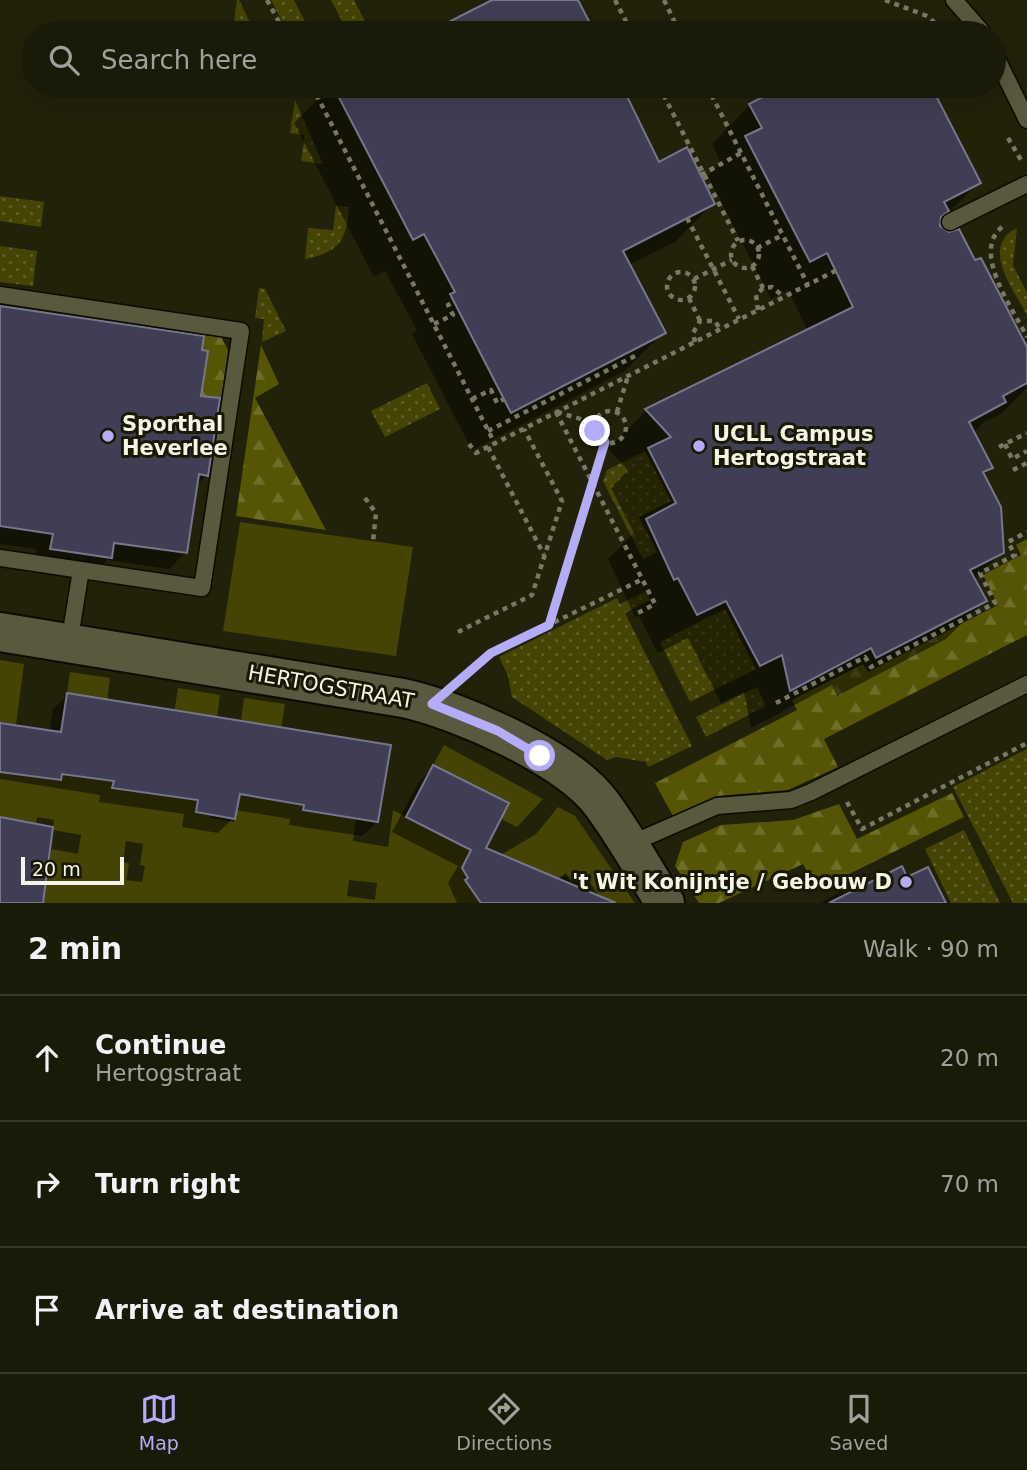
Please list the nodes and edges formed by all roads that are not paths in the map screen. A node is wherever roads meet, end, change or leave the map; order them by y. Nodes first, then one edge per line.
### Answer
1 (954, 0) edge
2 (972, 21) edge
3 (1006, 77) edge
4 (1027, 120) edge
5 (1027, 184) edge
6 (950, 222) dead end
7 (0, 295) edge
8 (0, 558) edge
9 (81, 570) junction
10 (0, 632) edge
11 (69, 644) junction
12 (1027, 684) edge
13 (628, 845) junction
14 (665, 903) edge

1 - 2 lane
3 - 4 lane
5 - 6 lane
7 - 9 lane
8 - 9 lane
9 - 11 lane
10 - 11 street, HERTOGSTRAAT
11 - 13 street, HERTOGSTRAAT
12 - 13 lane
13 - 14 street, HERTOGSTRAAT

